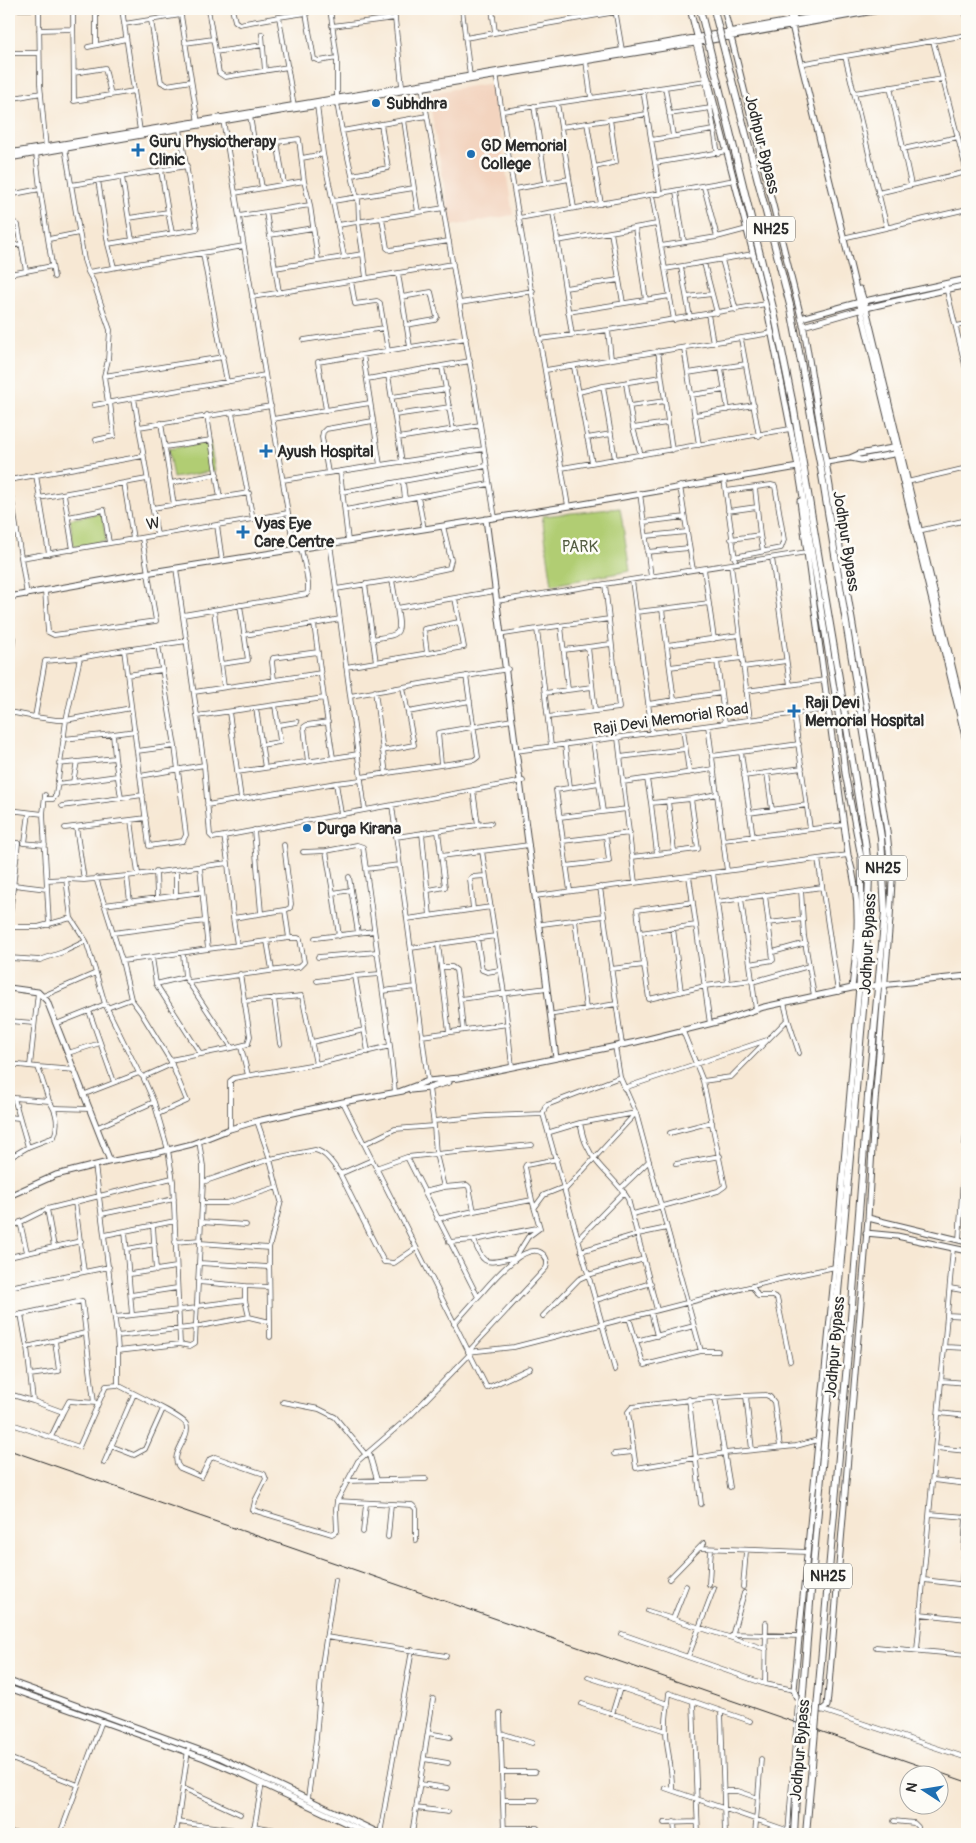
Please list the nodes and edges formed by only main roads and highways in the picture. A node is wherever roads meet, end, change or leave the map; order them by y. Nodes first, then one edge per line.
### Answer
1 (700, 9) edge
2 (714, 9) edge
3 (790, 1833) edge
4 (806, 1834) edge

1 - 3 highway, bridge
2 - 4 highway, Jodhpur Bypass / NH25, bridge

